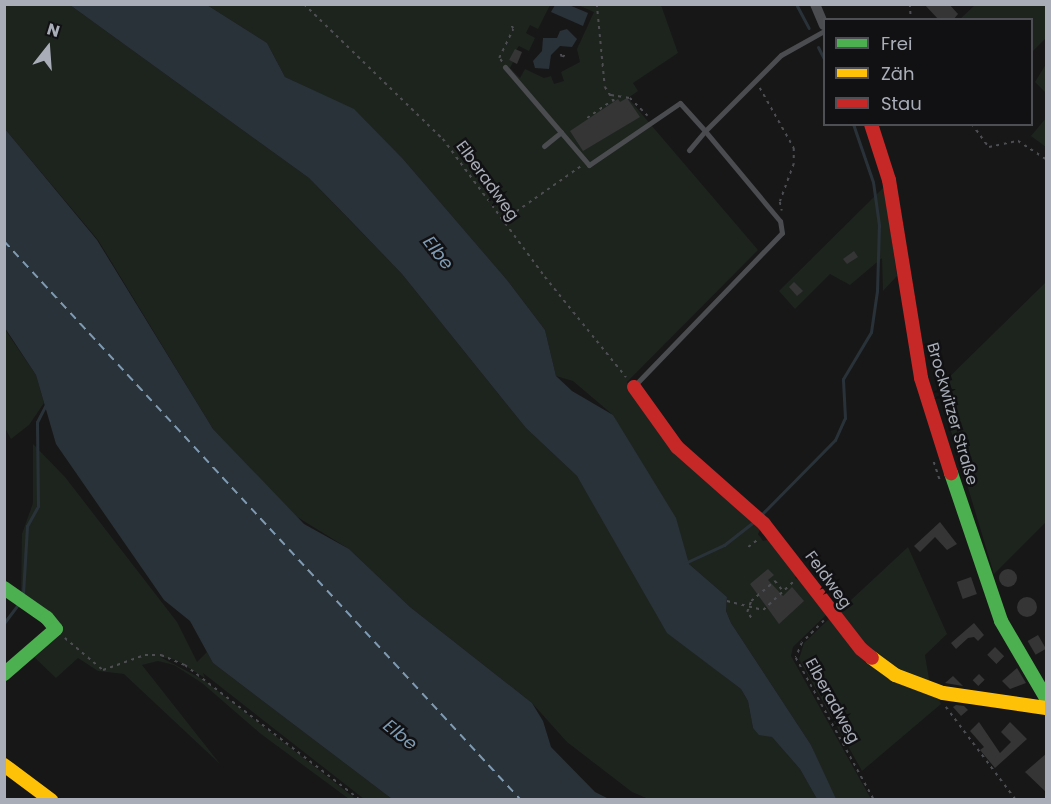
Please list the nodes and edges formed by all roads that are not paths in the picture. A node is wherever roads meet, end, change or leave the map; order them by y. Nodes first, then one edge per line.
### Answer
1 (815, 4) edge
2 (823, 21) edge
3 (823, 32) edge
4 (505, 67) road end
5 (873, 126) edge
6 (705, 131) junction
7 (561, 132) junction
8 (544, 146) dead end
9 (689, 150) dead end
10 (634, 387) joint
11 (4, 588) edge
12 (4, 674) edge
13 (1047, 698) edge
14 (1047, 708) edge
15 (4, 765) edge
16 (51, 800) edge

1 - 2 street
3 - 6 lane
4 - 7 lane
5 - 13 street, Brockwitzer Straße
6 - 7 lane
6 - 9 lane
6 - 10 lane
7 - 8 lane
10 - 14 street, Feldweg
11 - 12 street
15 - 16 street

